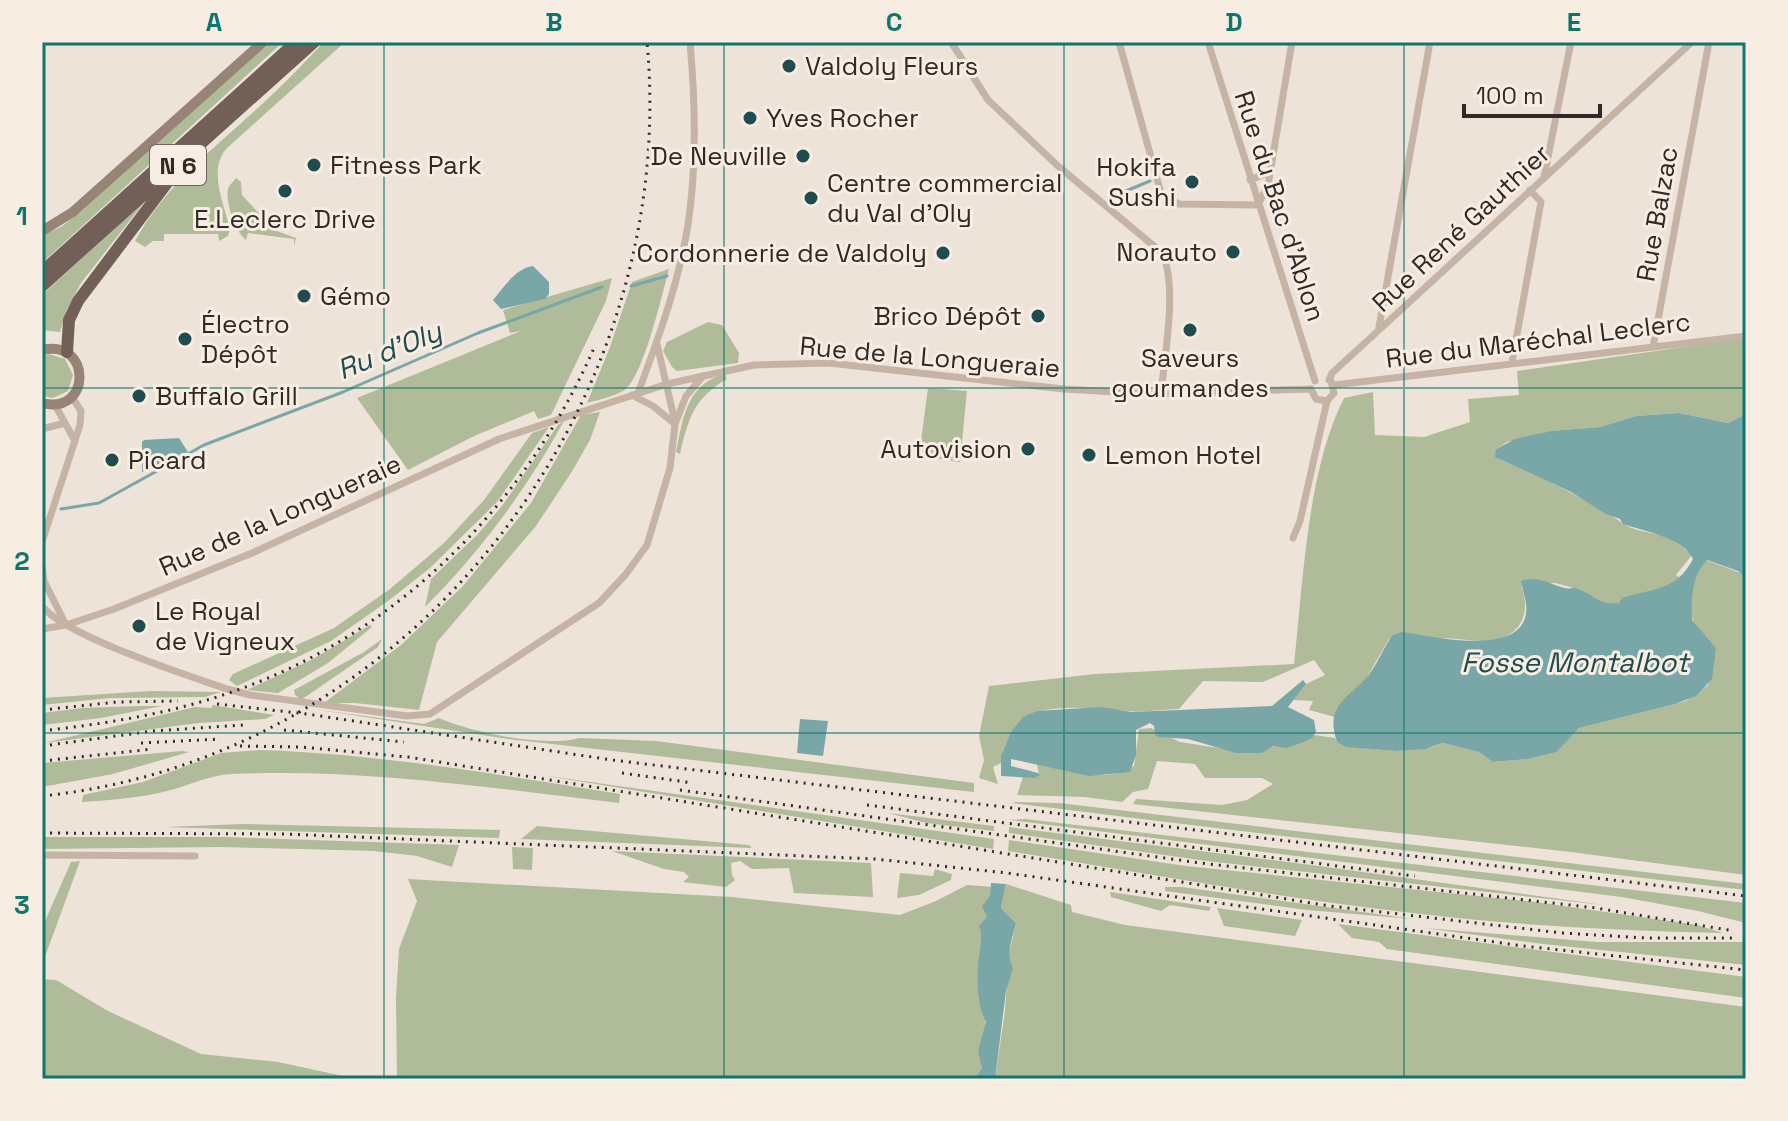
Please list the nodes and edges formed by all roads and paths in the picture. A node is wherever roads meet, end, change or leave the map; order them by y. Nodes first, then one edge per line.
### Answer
1 (263, 42) edge
2 (296, 42) edge
3 (314, 42) edge
4 (690, 42) edge
5 (951, 42) edge
6 (1119, 42) edge
7 (1208, 42) edge
8 (1292, 42) edge
9 (1430, 42) edge
10 (1571, 42) edge
11 (1692, 42) edge
12 (1709, 42) edge
13 (190, 153) junction
14 (1270, 172) junction
15 (1543, 179) junction
16 (1250, 180) junction
17 (1530, 190) junction
18 (1258, 205) junction
19 (42, 231) edge
20 (42, 272) edge
21 (42, 286) edge
22 (1379, 330) junction
23 (1746, 336) edge
24 (656, 342) junction
25 (45, 347) edge
26 (1653, 347) junction
27 (67, 352) junction
28 (1512, 362) junction
29 (703, 376) junction
30 (1332, 382) junction
31 (667, 384) junction
32 (1313, 385) junction
33 (635, 394) junction
34 (1161, 394) junction
35 (72, 397) junction
36 (1327, 401) junction
37 (42, 403) edge
38 (55, 405) junction
39 (65, 423) junction
40 (675, 424) junction
41 (42, 429) edge
42 (75, 443) junction
43 (1293, 538) dead end
44 (42, 542) edge
45 (42, 566) edge
46 (42, 606) edge
47 (66, 625) junction
48 (42, 629) edge
49 (42, 855) edge
50 (195, 856) dead end

1 - 19 main road
2 - 20 main road, N 6
3 - 13 main road, N 6
4 - 24 street
5 - 34 street
6 - 18 street
7 - 16 street, Rue du Bac d'Ablon
8 - 14 street
9 - 22 street
10 - 15 street
11 - 15 street, Rue René Gauthier
12 - 26 street, Rue Balzac
13 - 21 main road, N 6
13 - 27 main road
14 - 16 street
14 - 18 street
15 - 17 street, Rue René Gauthier
16 - 18 street, Rue du Bac d'Ablon
17 - 22 street, Rue René Gauthier
17 - 28 street
18 - 32 street, Rue du Bac d'Ablon
22 - 30 street, Rue René Gauthier
23 - 26 street, Rue du Maréchal Leclerc
24 - 31 street
24 - 33 street
25 - 27 main road
26 - 28 street, Rue du Maréchal Leclerc
27 - 35 main road
28 - 30 street, Rue du Maréchal Leclerc
29 - 31 street, Rue de la Longueraie
29 - 34 street, Rue de la Longueraie
29 - 40 street
30 - 32 street
30 - 36 street
31 - 33 street, Rue de la Longueraie
31 - 40 street
32 - 34 street, Rue de la Longueraie
32 - 36 street
33 - 40 street
33 - 47 street, Rue de la Longueraie
35 - 38 main road
35 - 42 street
36 - 43 street
37 - 38 main road
38 - 39 street
39 - 41 street
39 - 42 street
40 - 47 street
42 - 44 street
45 - 47 street
46 - 47 street
47 - 48 street, Rue de la Longueraie
49 - 50 street

